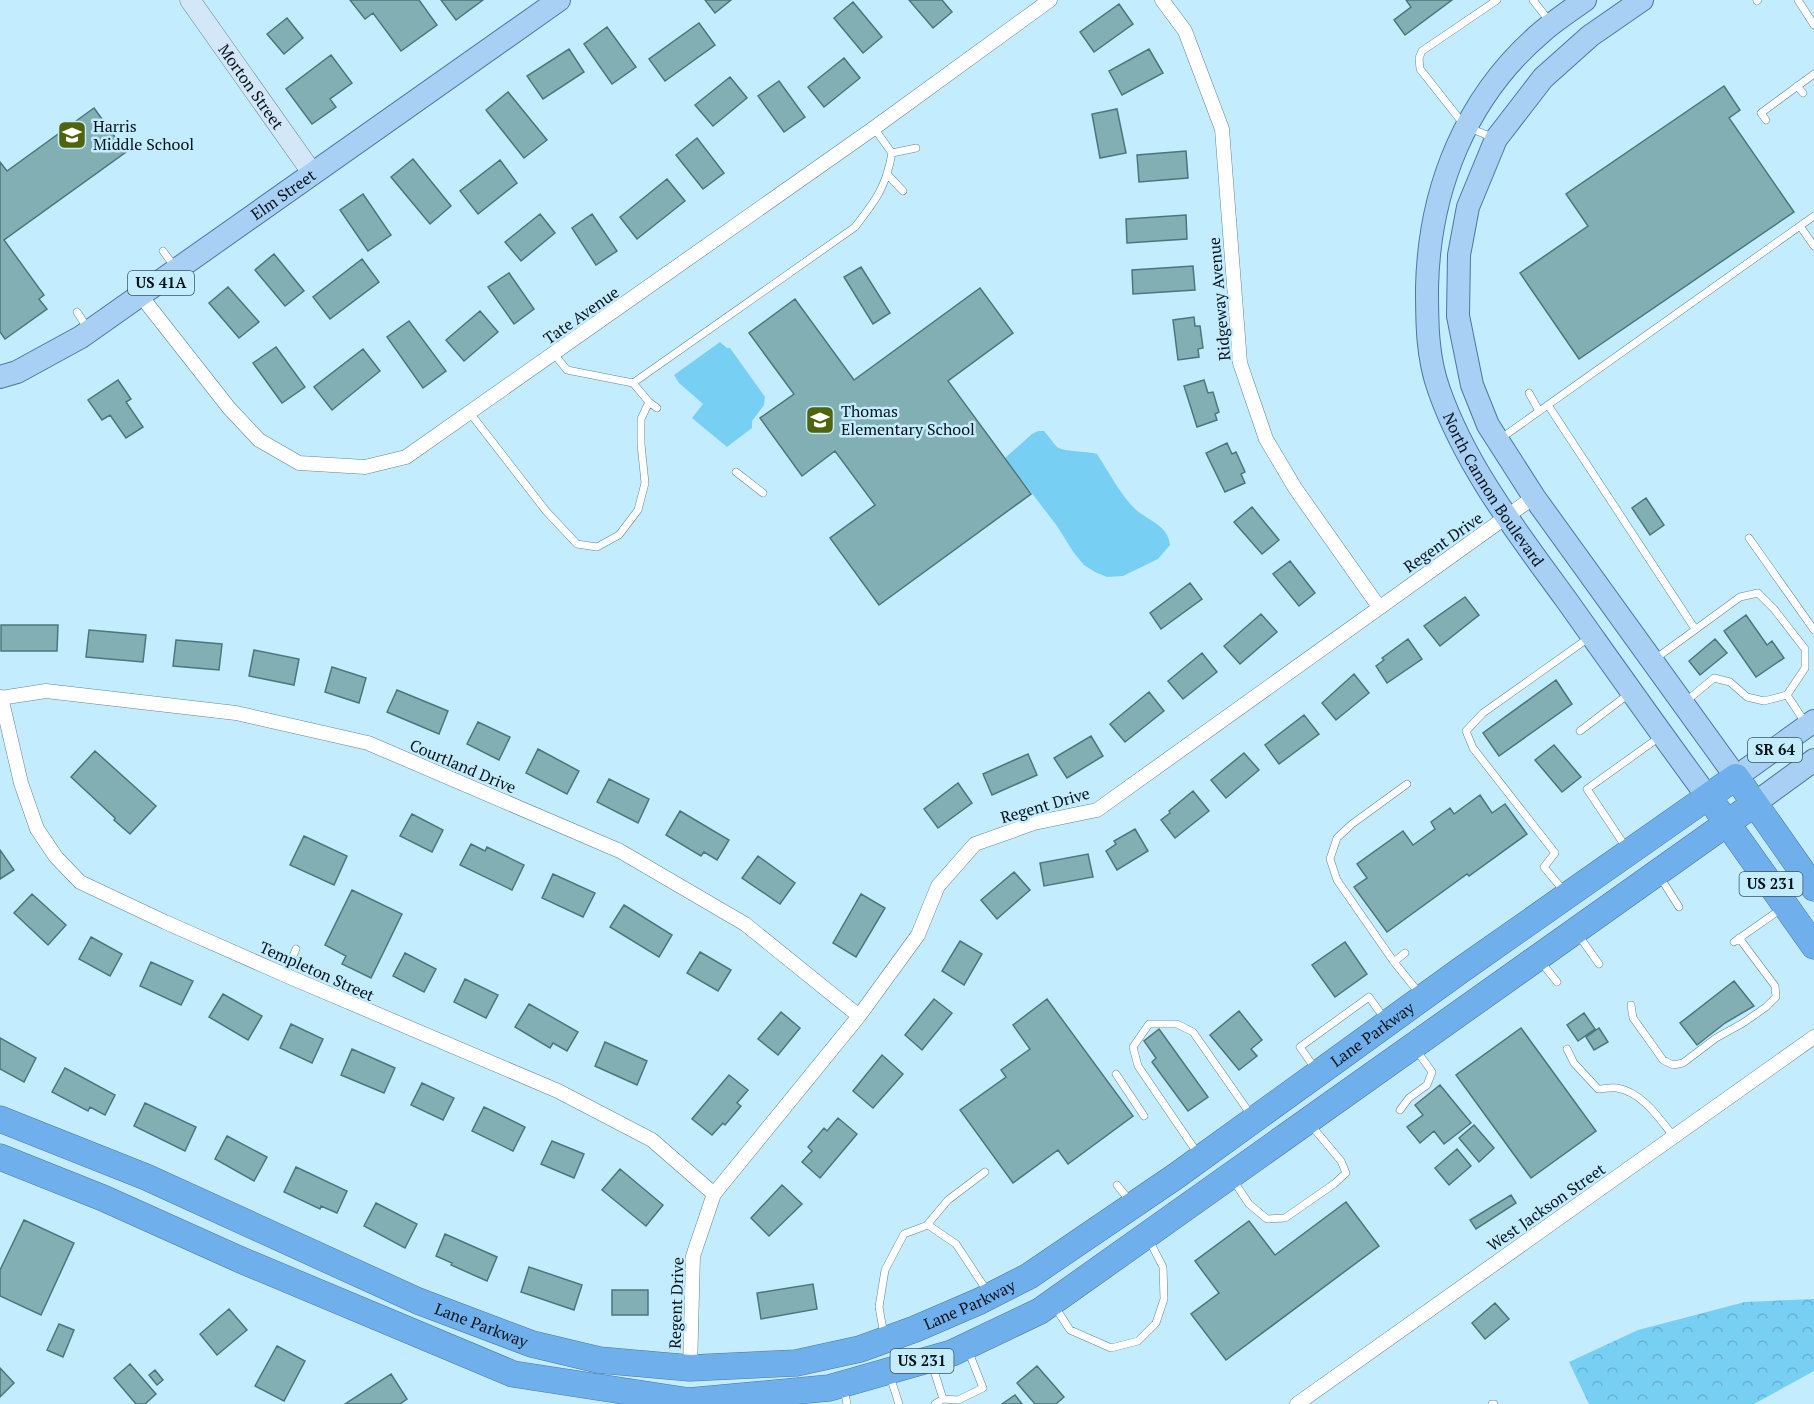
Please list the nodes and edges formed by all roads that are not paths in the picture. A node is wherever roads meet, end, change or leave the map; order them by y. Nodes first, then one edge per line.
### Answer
1 (190, 0) edge
2 (559, 0) edge
3 (1050, 0) edge
4 (1162, 0) edge
5 (1497, 0) edge
6 (1533, 0) edge
7 (1585, 0) edge
8 (1642, 0) edge
9 (1798, 0) edge
10 (1552, 24) junction
11 (1814, 24) edge
12 (1814, 74) edge
13 (1797, 87) junction
14 (1803, 93) dead end
15 (1766, 120) dead end
16 (1466, 126) junction
17 (874, 128) junction
18 (1496, 139) junction
19 (916, 148) dead end
20 (892, 153) junction
21 (313, 174) junction
22 (888, 175) junction
23 (903, 191) dead end
24 (1814, 216) edge
25 (1800, 226) junction
26 (1814, 246) edge
27 (163, 251) dead end
28 (178, 270) junction
29 (141, 296) junction
30 (76, 312) dead end
31 (90, 331) junction
32 (555, 354) junction
33 (0, 377) edge
34 (633, 383) junction
35 (1529, 393) dead end
36 (649, 402) junction
37 (1548, 405) junction
38 (657, 408) dead end
39 (1539, 411) junction
40 (470, 413) junction
41 (1498, 440) junction
42 (736, 472) dead end
43 (763, 493) dead end
44 (1534, 497) junction
45 (1507, 517) junction
46 (1749, 538) dead end
47 (1379, 607) junction
48 (1695, 629) junction
49 (1814, 630) edge
50 (1592, 635) junction
51 (1653, 661) junction
52 (1632, 692) junction
53 (1787, 695) junction
54 (1, 697) edge
55 (1683, 703) junction
56 (1811, 724) edge
57 (1580, 731) dead end
58 (1663, 735) junction
59 (1814, 760) edge
60 (1736, 777) junction
61 (1407, 784) dead end
62 (1707, 796) junction
63 (1754, 804) junction
64 (1727, 823) junction
65 (1628, 851) junction
66 (1657, 873) junction
67 (1809, 877) edge
68 (1567, 895) junction
69 (1786, 906) junction
70 (1679, 907) dead end
71 (1575, 931) junction
72 (1814, 946) edge
73 (296, 949) dead end
74 (1405, 953) dead end
75 (1538, 958) junction
76 (1394, 962) junction
77 (1599, 964) dead end
78 (285, 975) junction
79 (1557, 982) dead end
80 (1422, 998) junction
81 (1631, 1005) dead end
82 (859, 1016) junction
83 (1814, 1037) edge
84 (1414, 1046) junction
85 (1567, 1049) dead end
86 (1116, 1074) dead end
87 (1400, 1110) dead end
88 (1144, 1116) dead end
89 (1255, 1119) junction
90 (0, 1120) edge
91 (1308, 1121) junction
92 (1674, 1137) junction
93 (0, 1157) edge
94 (1201, 1158) junction
95 (985, 1172) dead end
96 (1230, 1176) junction
97 (1117, 1185) dead end
98 (714, 1194) junction
99 (1133, 1205) junction
100 (927, 1225) junction
101 (1147, 1235) junction
102 (990, 1296) junction
103 (1052, 1303) junction
104 (886, 1340) junction
105 (966, 1346) junction
106 (930, 1359) junction
107 (690, 1368) junction
108 (888, 1371) junction
109 (845, 1394) edge
110 (748, 1400) edge
111 (943, 1400) junction
112 (689, 1403) edge
113 (899, 1404) edge
114 (935, 1404) edge
115 (1297, 1404) edge

1 - 21 street, Morton Street
2 - 21 main road, Elm Street / US 41A
3 - 17 street, Tate Avenue
4 - 47 street, Ridgeway Avenue
5 - 16 lane
6 - 10 lane
7 - 10 main road, North Cannon Boulevard
8 - 18 main road, North Cannon Boulevard
9 - 11 lane
10 - 16 main road, North Cannon Boulevard
12 - 13 lane
13 - 14 lane
13 - 15 lane
16 - 18 lane
16 - 45 main road, North Cannon Boulevard
17 - 20 lane
17 - 32 street, Tate Avenue
18 - 41 main road, North Cannon Boulevard
19 - 20 lane
20 - 22 lane
21 - 28 main road, Elm Street / US 41A
22 - 23 lane
22 - 34 lane
24 - 25 lane
25 - 26 lane
25 - 37 lane
27 - 28 lane
28 - 29 main road, Elm Street / US 41A
29 - 31 main road, Elm Street / US 41A
29 - 40 street, Tate Avenue
30 - 31 lane
31 - 33 main road, Elm Street / US 41A
32 - 34 lane
32 - 40 street, Tate Avenue
34 - 36 lane
35 - 39 lane
36 - 38 lane
36 - 40 lane
37 - 39 lane
37 - 48 lane
39 - 41 lane
41 - 44 main road, North Cannon Boulevard
42 - 43 lane
44 - 45 street, Regent Drive
44 - 51 main road, North Cannon Boulevard
45 - 47 street, Regent Drive
45 - 50 main road, North Cannon Boulevard
46 - 49 lane
47 - 82 street, Regent Drive
48 - 51 lane
48 - 53 lane
50 - 52 main road, North Cannon Boulevard
50 - 68 lane
51 - 55 main road, North Cannon Boulevard
52 - 57 lane
52 - 58 main road, North Cannon Boulevard
53 - 55 lane
53 - 56 lane
54 - 78 street, Templeton Street
54 - 82 street, Courtland Drive
55 - 60 main road, North Cannon Boulevard
56 - 60 main road, Lane Parkway / SR 64
58 - 62 main road, North Cannon Boulevard
58 - 65 lane
59 - 63 main road, Lane Parkway / SR 64
60 - 62 highway, Lane Parkway / US 231
60 - 63 highway, North Cannon Boulevard / US 231
61 - 76 lane
62 - 64 highway, North Cannon Boulevard
62 - 65 highway, Lane Parkway / US 231
63 - 64 highway, Lane Parkway
63 - 67 highway, North Cannon Boulevard / US 231
64 - 66 highway, Lane Parkway / US 231
64 - 69 highway, North Cannon Boulevard / US 231
65 - 68 highway, Lane Parkway / US 231
66 - 70 lane
66 - 71 highway, Lane Parkway / US 231
68 - 80 highway, Lane Parkway / US 231
69 - 72 highway, North Cannon Boulevard / US 231
69 - 81 lane
71 - 75 highway, Lane Parkway / US 231
71 - 77 lane
73 - 78 lane
74 - 76 lane
75 - 79 lane
75 - 84 highway, Lane Parkway / US 231
76 - 80 lane
78 - 98 street, Templeton Street
80 - 89 highway, Lane Parkway / US 231
82 - 98 street, Regent Drive
83 - 92 street, West Jackson Street
84 - 87 lane
84 - 91 highway, Lane Parkway / US 231
85 - 92 lane
86 - 88 lane
89 - 94 highway, Lane Parkway / US 231
89 - 94 lane
90 - 107 highway, Lane Parkway / US 231
91 - 96 highway, Lane Parkway / US 231
91 - 96 lane
92 - 115 street, West Jackson Street
93 - 112 highway, Lane Parkway / US 231
94 - 99 highway, Lane Parkway / US 231
95 - 100 lane
96 - 101 highway, Lane Parkway / US 231
97 - 99 lane
98 - 107 street, Regent Drive
99 - 102 highway, Lane Parkway / US 231
100 - 102 lane
100 - 104 lane
101 - 103 highway, Lane Parkway / US 231
101 - 103 lane
102 - 104 highway, Lane Parkway / US 231
103 - 105 highway, Lane Parkway / US 231
104 - 107 highway, Lane Parkway / US 231
105 - 106 highway, Lane Parkway / US 231
105 - 111 lane
106 - 108 highway, Lane Parkway / US 231
106 - 111 lane
107 - 112 street
108 - 109 highway, Lane Parkway / US 231
108 - 113 lane
109 - 110 highway, Lane Parkway / US 231
110 - 112 highway, Lane Parkway / US 231
111 - 114 lane

